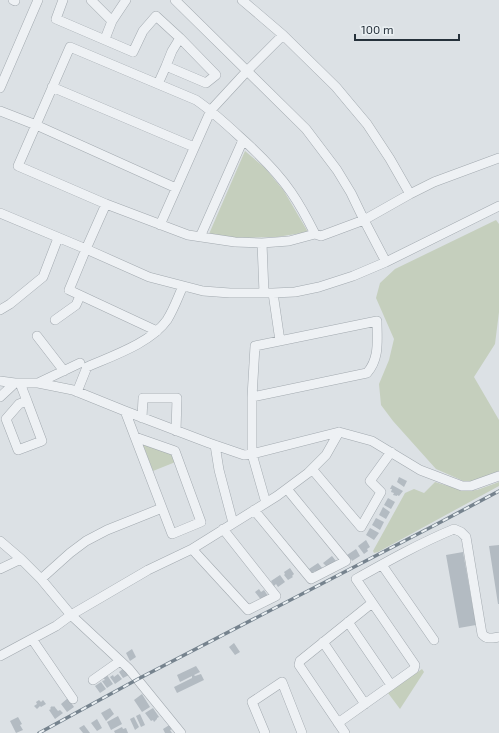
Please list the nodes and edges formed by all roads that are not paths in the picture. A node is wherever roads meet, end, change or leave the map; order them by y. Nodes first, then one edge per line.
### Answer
1 (38, 0) edge
2 (63, 0) edge
3 (91, 0) edge
4 (126, 0) edge
5 (175, 0) edge
6 (242, 0) edge
7 (112, 21) junction
8 (283, 35) junction
9 (180, 38) junction
10 (105, 39) junction
11 (166, 66) junction
12 (247, 71) junction
13 (158, 84) junction
14 (52, 87) junction
15 (0, 88) edge
16 (211, 110) junction
17 (0, 111) edge
18 (36, 125) junction
19 (243, 140) junction
20 (194, 147) junction
21 (499, 158) edge
22 (176, 188) junction
23 (410, 194) junction
24 (106, 204) junction
25 (499, 206) edge
26 (0, 213) edge
27 (364, 220) junction
28 (160, 225) junction
29 (315, 234) junction
30 (200, 237) junction
31 (58, 238) junction
32 (262, 243) junction
33 (86, 249) junction
34 (386, 262) junction
35 (183, 286) junction
36 (269, 293) junction
37 (80, 296) junction
38 (0, 310) edge
39 (56, 320) dead end
40 (157, 330) junction
41 (37, 336) dead end
42 (280, 341) junction
43 (80, 363) dead end
44 (64, 371) junction
45 (0, 381) edge
46 (18, 383) junction
47 (38, 383) junction
48 (77, 392) junction
49 (0, 396) edge
50 (252, 397) junction
51 (27, 401) junction
52 (125, 412) junction
53 (142, 418) junction
54 (176, 431) junction
55 (339, 432) junction
56 (135, 437) junction
57 (215, 445) junction
58 (391, 452) junction
59 (252, 454) junction
60 (312, 469) junction
61 (499, 476) edge
62 (287, 489) junction
63 (266, 503) junction
64 (162, 508) junction
65 (254, 510) junction
66 (233, 523) junction
67 (223, 529) junction
68 (0, 541) edge
69 (192, 549) junction
70 (21, 559) junction
71 (382, 565) junction
72 (0, 569) edge
73 (41, 579) junction
74 (372, 603) junction
75 (71, 615) junction
76 (348, 622) junction
77 (499, 637) edge
78 (32, 639) junction
79 (434, 640) dead end
80 (323, 642) junction
81 (0, 656) edge
82 (120, 661) junction
83 (93, 680) dead end
84 (391, 685) junction
85 (73, 699) dead end
86 (365, 704) junction
87 (338, 722) junction
88 (181, 733) edge
89 (265, 733) edge
90 (302, 733) edge
91 (345, 733) edge

1 - 15 street
2 - 10 street
3 - 7 street
4 - 7 street
5 - 12 street
6 - 8 street
7 - 10 street
8 - 12 street
8 - 23 street
9 - 10 street
9 - 11 street
9 - 11 street
11 - 13 street
12 - 16 street
12 - 27 street
13 - 14 street
13 - 16 street
14 - 18 street
14 - 20 street
16 - 19 street
16 - 20 street
17 - 18 street
18 - 22 street
18 - 24 street
19 - 29 street
19 - 30 street
20 - 22 street
21 - 23 street
22 - 28 street
23 - 27 street
24 - 28 street
24 - 33 street
25 - 34 street
26 - 31 street
27 - 29 street
27 - 34 street
28 - 30 street
29 - 32 street
30 - 32 street
31 - 33 street
31 - 38 street
32 - 36 street
33 - 35 street
33 - 37 street
34 - 36 street
35 - 36 street
35 - 40 street
36 - 42 street
37 - 39 street
37 - 40 street
40 - 48 street
41 - 44 street
42 - 50 street
42 - 50 street
43 - 44 street
44 - 47 street
45 - 46 street
46 - 47 street
46 - 49 street
46 - 51 street
47 - 48 street
48 - 52 street
50 - 59 street
51 - 51 street
52 - 53 street
52 - 56 street
53 - 54 street
53 - 54 street
54 - 57 street
55 - 58 street
55 - 59 street
55 - 60 street
56 - 64 street
56 - 64 street
57 - 59 street
57 - 66 street
58 - 60 street
58 - 61 street
59 - 63 street
60 - 62 street
62 - 63 street
62 - 65 street
63 - 65 street
64 - 73 street
65 - 66 street
66 - 67 street
67 - 69 street
67 - 69 street
68 - 70 street
69 - 75 street
70 - 72 street
70 - 73 street
71 - 74 street
71 - 77 street
71 - 79 street
73 - 75 street
74 - 76 street
74 - 84 street
75 - 78 street
75 - 82 street
76 - 80 street
76 - 84 street
78 - 81 street
78 - 85 street
80 - 86 street
80 - 87 street
82 - 83 street
82 - 88 street
84 - 86 street
86 - 87 street
87 - 91 street
89 - 90 street

